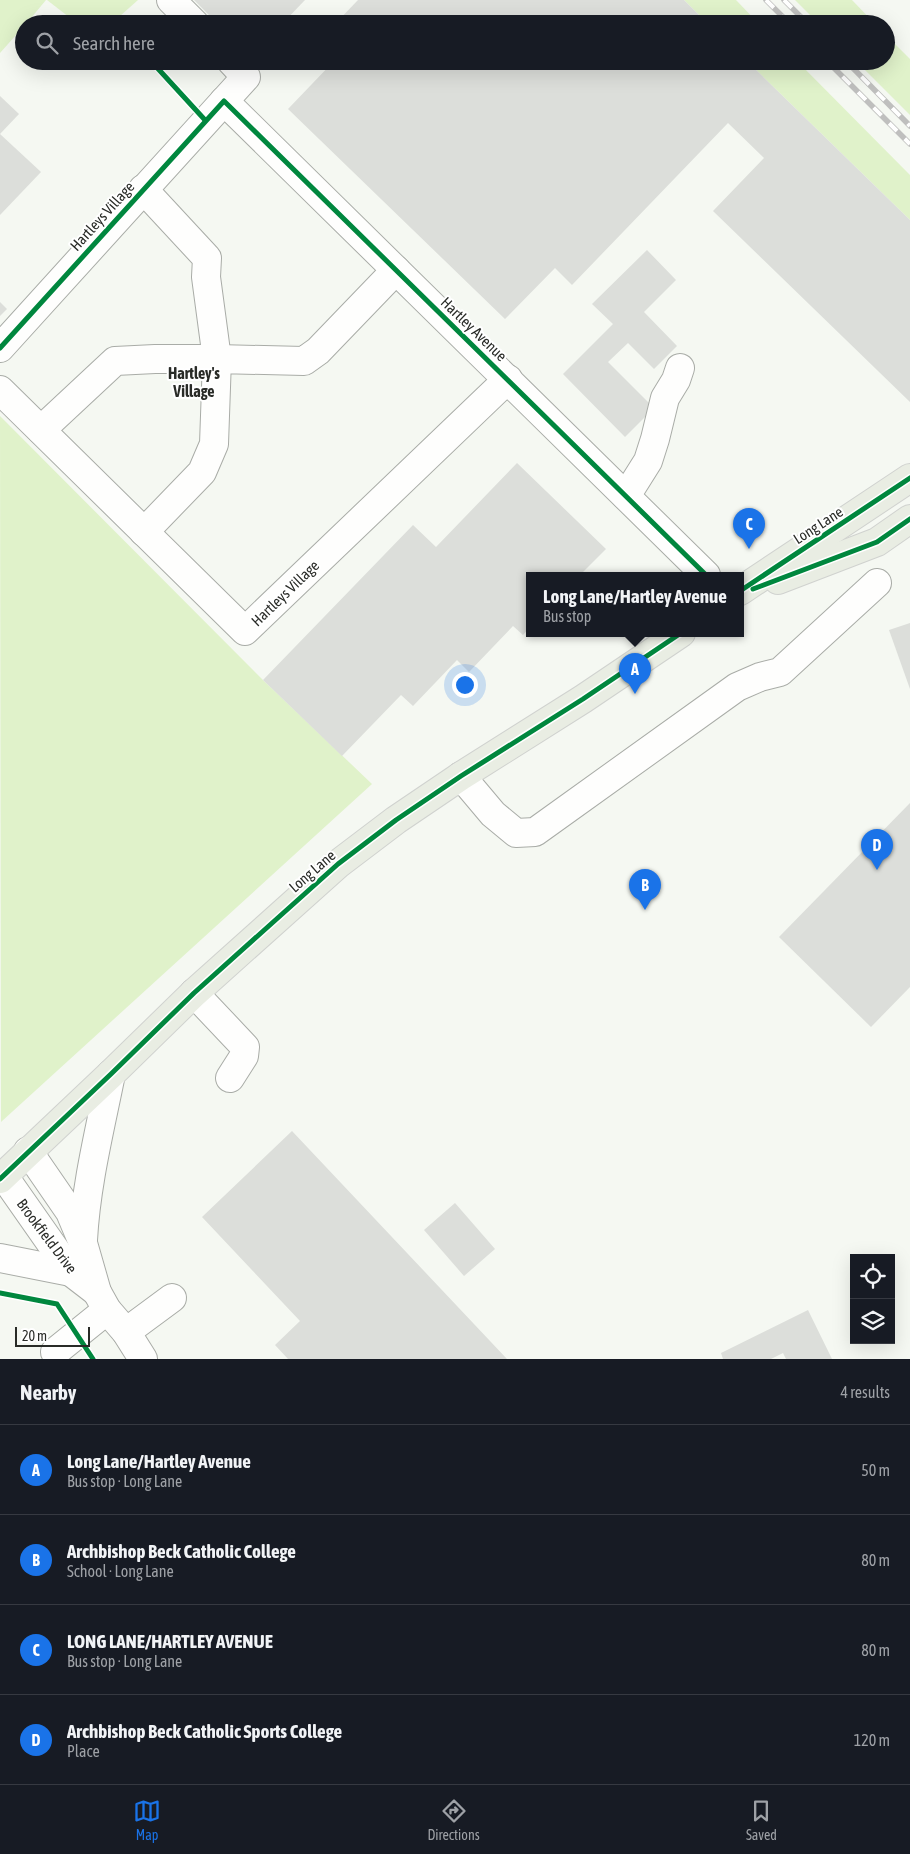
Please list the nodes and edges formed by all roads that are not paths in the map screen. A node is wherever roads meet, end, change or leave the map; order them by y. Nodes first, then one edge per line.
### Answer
1 (171, 0) edge
2 (186, 15) edge
3 (239, 70) edge
4 (224, 101) junction
5 (143, 189) junction
6 (396, 270) junction
7 (0, 348) edge
8 (218, 359) junction
9 (680, 368) dead end
10 (508, 379) junction
11 (0, 390) edge
12 (41, 430) junction
13 (910, 478) edge
14 (626, 496) junction
15 (910, 519) edge
16 (144, 532) junction
17 (703, 572) edge
18 (877, 583) dead end
19 (744, 590) edge
20 (744, 592) edge
21 (675, 637) edge
22 (462, 776) junction
23 (194, 993) junction
24 (111, 1074) junction
25 (230, 1078) dead end
26 (28, 1152) junction
27 (2, 1177) edge
28 (83, 1243) junction
29 (0, 1258) edge
30 (71, 1272) junction
31 (172, 1298) dead end
32 (102, 1301) junction
33 (126, 1332) junction
34 (56, 1352) dead end
35 (143, 1359) edge

1 - 2 street
3 - 4 street, Hartleys Village
4 - 5 street, Hartleys Village
4 - 6 street, Hartley Avenue
5 - 7 street, Hartleys Village
5 - 8 street
6 - 8 street
6 - 10 street, Hartley Avenue
8 - 12 street
8 - 16 street
9 - 14 street
10 - 14 street, Hartley Avenue
10 - 16 street, Hartleys Village
11 - 12 street, Hartleys Village
12 - 16 street, Hartleys Village
13 - 19 main road, Long Lane
14 - 17 street, Hartley Avenue
15 - 20 main road, Long Lane
18 - 22 street
21 - 22 main road, Long Lane
22 - 23 main road, Long Lane
23 - 24 main road, Long Lane
23 - 25 street
24 - 26 main road, Long Lane
24 - 28 street
26 - 27 main road, Long Lane
26 - 28 street, Brookfield Drive
27 - 30 street, Brookfield Drive
28 - 32 street, Brookfield Drive
29 - 30 street
30 - 32 street, Brookfield Drive
31 - 33 street
32 - 33 street, Brookfield Drive
32 - 34 street
33 - 35 street, Brookfield Drive

